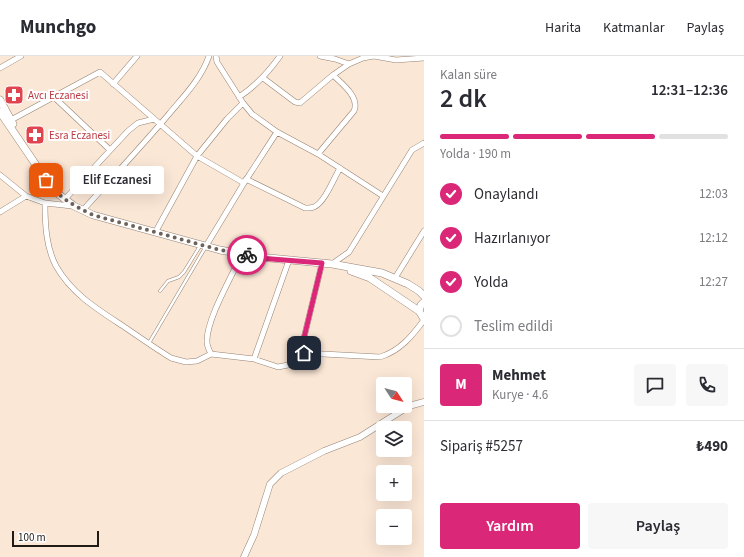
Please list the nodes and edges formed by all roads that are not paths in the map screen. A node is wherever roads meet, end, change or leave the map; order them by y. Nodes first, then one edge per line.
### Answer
1 (21, 56) edge
2 (138, 56) edge
3 (209, 56) edge
4 (216, 56) edge
5 (280, 56) edge
6 (320, 56) edge
7 (363, 57) edge
8 (397, 58) edge
9 (424, 58) edge
10 (349, 64) junction
11 (0, 68) edge
12 (333, 75) junction
13 (263, 78) junction
14 (113, 84) junction
15 (54, 97) junction
16 (239, 97) junction
17 (0, 100) edge
18 (243, 103) junction
19 (0, 112) edge
20 (11, 120) junction
21 (154, 120) junction
22 (160, 125) junction
23 (277, 132) junction
24 (424, 143) edge
25 (110, 150) junction
26 (318, 154) junction
27 (197, 156) junction
28 (340, 168) junction
29 (38, 170) junction
30 (0, 175) edge
31 (245, 181) junction
32 (26, 196) junction
33 (383, 196) junction
34 (65, 199) junction
35 (45, 203) junction
36 (74, 206) junction
37 (83, 210) junction
38 (0, 212) edge
39 (156, 231) junction
40 (424, 231) edge
41 (204, 245) junction
42 (242, 254) junction
43 (289, 260) junction
44 (322, 263) junction
45 (332, 264) junction
46 (395, 278) junction
47 (160, 291) dead end
48 (424, 296) edge
49 (424, 302) edge
50 (420, 311) junction
51 (424, 319) edge
52 (149, 344) junction
53 (304, 353) junction
54 (211, 354) junction
55 (254, 359) junction
56 (424, 402) edge
57 (244, 557) edge

1 - 11 street
2 - 14 street
3 - 22 street
4 - 16 street
5 - 13 street
6 - 10 street
7 - 8 street
7 - 10 street
8 - 9 street
10 - 12 street
12 - 13 street
12 - 26 street
13 - 16 street
14 - 15 street
14 - 21 street
15 - 20 street
15 - 25 street
16 - 18 street
17 - 20 main road
18 - 23 street
18 - 27 street
19 - 29 main road
20 - 29 main road
21 - 22 street
21 - 25 street
22 - 27 street
22 - 37 street
23 - 26 street
23 - 31 street
24 - 33 street
25 - 34 street
26 - 28 street
27 - 31 street
27 - 39 street
28 - 31 street
28 - 33 street
29 - 34 main road
30 - 32 street
31 - 41 street
32 - 35 street
32 - 38 street
33 - 45 street
34 - 36 main road
35 - 36 street
35 - 52 street
36 - 37 main road
37 - 39 main road
39 - 41 main road
40 - 46 street
41 - 42 main road
41 - 47 lane
41 - 52 lane
42 - 43 main road
42 - 54 street
43 - 44 main road
43 - 55 street
44 - 45 main road
44 - 53 street
45 - 46 main road
45 - 50 main road
46 - 48 main road
49 - 50 main road
50 - 51 main road
51 - 53 street
52 - 54 street
53 - 55 street
54 - 55 street
56 - 57 street

